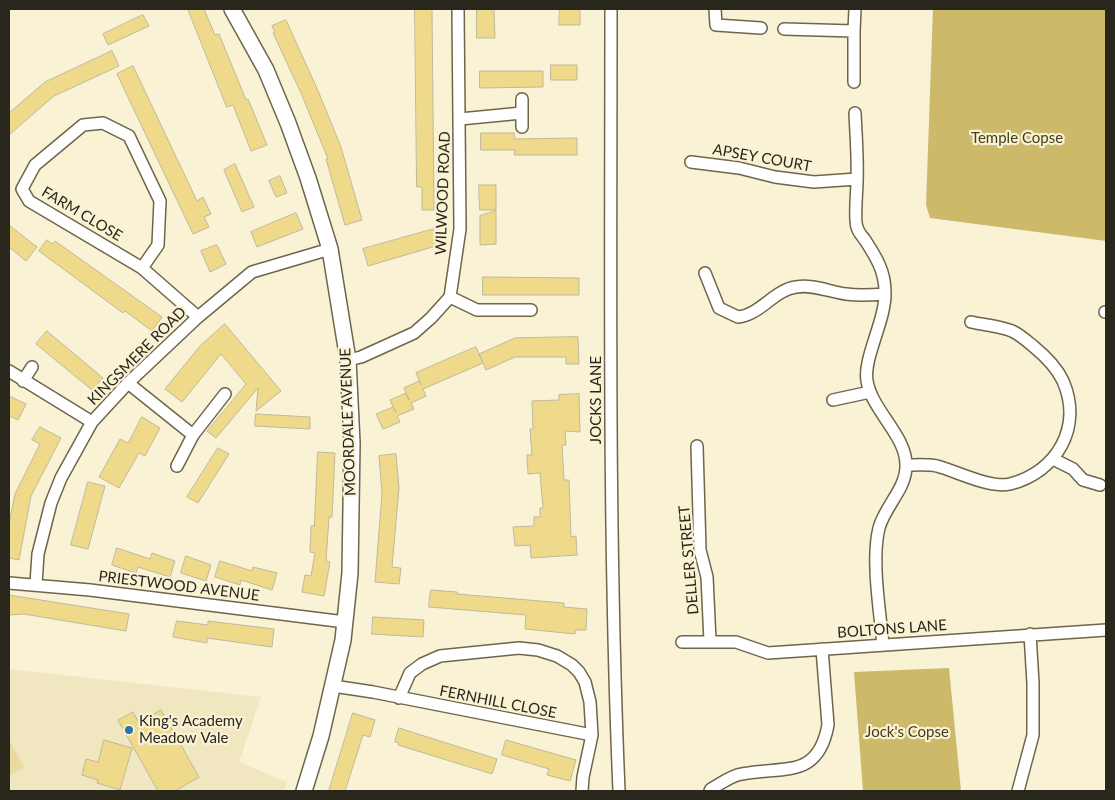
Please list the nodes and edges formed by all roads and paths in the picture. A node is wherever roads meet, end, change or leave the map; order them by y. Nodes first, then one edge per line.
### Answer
1 (232, 9) edge
2 (458, 9) edge
3 (611, 9) edge
4 (715, 9) edge
5 (856, 9) edge
6 (761, 28) dead end
7 (784, 29) dead end
8 (854, 30) junction
9 (854, 82) dead end
10 (522, 99) dead end
11 (522, 113) junction
12 (856, 114) dead end
13 (460, 119) junction
14 (522, 127) dead end
15 (691, 162) dead end
16 (857, 179) junction
17 (330, 249) junction
18 (142, 268) junction
19 (706, 273) dead end
20 (886, 294) junction
21 (450, 297) junction
22 (531, 310) dead end
23 (198, 317) junction
24 (971, 322) dead end
25 (348, 360) junction
26 (32, 367) dead end
27 (9, 371) edge
28 (23, 381) junction
29 (128, 383) junction
30 (870, 392) junction
31 (225, 394) dead end
32 (833, 400) dead end
33 (92, 422) junction
34 (193, 435) junction
35 (697, 446) dead end
36 (1053, 459) junction
37 (177, 466) dead end
38 (906, 466) junction
39 (1100, 485) dead end
40 (9, 583) edge
41 (36, 584) junction
42 (345, 622) junction
43 (1106, 630) edge
44 (1030, 634) junction
45 (710, 641) junction
46 (682, 642) dead end
47 (882, 645) junction
48 (822, 650) junction
49 (333, 686) junction
50 (399, 698) junction
51 (592, 735) junction
52 (304, 791) edge
53 (582, 791) edge
54 (619, 791) edge
55 (710, 791) edge
56 (1018, 791) edge

1 - 17 street, MOORDALE AVENUE
2 - 13 street, WILWOOD ROAD
3 - 54 street, JOCKS LANE
4 - 6 street
5 - 8 street
7 - 8 street
8 - 9 street
10 - 11 street
11 - 13 street, WILWOOD ROAD
11 - 14 street
12 - 16 street
13 - 21 street, WILWOOD ROAD
15 - 16 street, APSEY COURT
16 - 20 street
17 - 23 street, KINGSMERE ROAD
17 - 25 street, MOORDALE AVENUE
18 - 18 street, FARM CLOSE
18 - 23 street, FARM CLOSE
19 - 20 street
20 - 30 street
21 - 22 street
21 - 25 street
23 - 29 street, KINGSMERE ROAD
24 - 36 street
25 - 42 street, MOORDALE AVENUE
26 - 28 street
27 - 28 street
28 - 33 street
29 - 33 street, KINGSMERE ROAD
29 - 34 street
30 - 32 street
30 - 38 street
31 - 34 street
33 - 41 street, KINGSMERE ROAD
34 - 37 street
35 - 45 street, DELLER STREET
36 - 38 street
36 - 39 street
38 - 47 street
40 - 41 street, PRIESTWOOD AVENUE
41 - 42 street, PRIESTWOOD AVENUE
42 - 49 street, MOORDALE AVENUE
43 - 44 street, BOLTONS LANE
44 - 47 street, BOLTONS LANE
44 - 56 street
45 - 46 street, BOLTONS LANE
45 - 48 street, BOLTONS LANE
47 - 48 street, BOLTONS LANE
48 - 55 street
49 - 50 street, FERNHILL CLOSE
49 - 52 street, MOORDALE AVENUE
50 - 51 street, FERNHILL CLOSE
50 - 51 street
51 - 53 street

